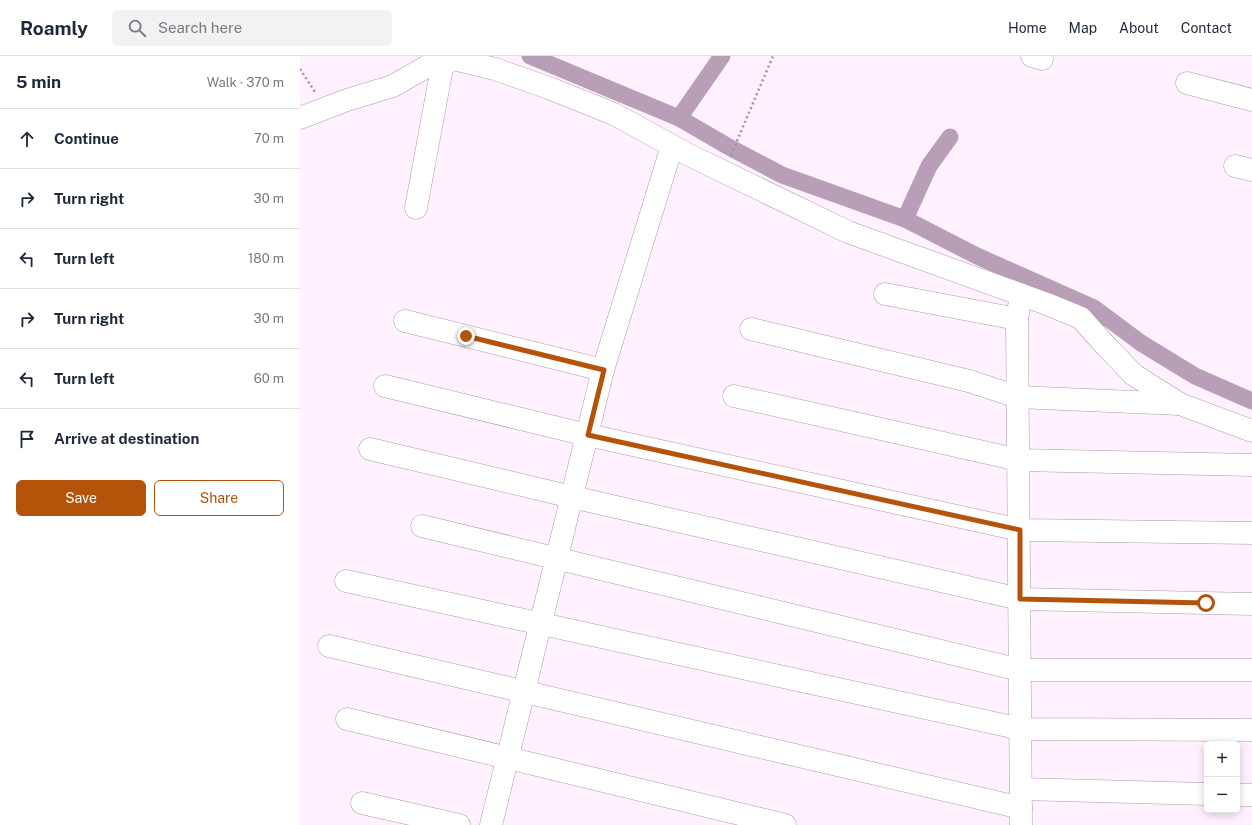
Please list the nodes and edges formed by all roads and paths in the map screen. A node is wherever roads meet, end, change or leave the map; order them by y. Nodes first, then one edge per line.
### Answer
1 (773, 56) edge
2 (443, 62) junction
3 (300, 69) edge
4 (1187, 83) dead end
5 (1252, 100) edge
6 (309, 114) edge
7 (672, 146) junction
8 (730, 158) dead end
9 (416, 208) dead end
10 (885, 294) dead end
11 (1021, 295) junction
12 (1017, 319) junction
13 (405, 321) dead end
14 (751, 329) dead end
15 (604, 370) junction
16 (385, 386) dead end
17 (734, 396) dead end
18 (1018, 397) junction
19 (1180, 404) junction
20 (1252, 431) edge
21 (588, 435) junction
22 (370, 449) dead end
23 (1019, 460) junction
24 (1252, 465) edge
25 (572, 496) junction
26 (422, 526) dead end
27 (1020, 530) junction
28 (1252, 533) edge
29 (557, 558) junction
30 (346, 581) dead end
31 (1020, 599) junction
32 (1252, 604) edge
33 (541, 624) junction
34 (329, 646) dead end
35 (1020, 670) junction
36 (1252, 670) edge
37 (524, 692) junction
38 (347, 719) dead end
39 (1020, 729) junction
40 (1252, 730) edge
41 (508, 758) junction
42 (1204, 794) edge
43 (1240, 795) edge
44 (1252, 795) edge
45 (362, 802) dead end
46 (1021, 807) edge
47 (459, 825) edge
48 (491, 825) edge
49 (785, 825) edge

1 - 8 path
2 - 6 street
2 - 7 street
2 - 9 street
3 - 6 path
4 - 5 street
7 - 11 street
7 - 15 street
10 - 12 street
11 - 12 street
11 - 19 street
12 - 18 street
13 - 15 street
14 - 18 street
15 - 21 street
16 - 21 street
17 - 23 street
18 - 19 street
18 - 23 street
19 - 20 street
21 - 25 street
21 - 27 street
22 - 25 street
23 - 24 street
23 - 27 street
25 - 29 street
25 - 31 street
26 - 29 street
27 - 28 street
27 - 31 street
29 - 33 street
29 - 35 street
30 - 33 street
31 - 32 street
31 - 35 street
33 - 37 street
33 - 39 street
34 - 37 street
35 - 36 street
35 - 39 street
37 - 41 street
37 - 46 street
38 - 41 street
39 - 40 street
39 - 46 street
41 - 48 street
41 - 49 street
42 - 46 street
43 - 44 street
45 - 47 street

